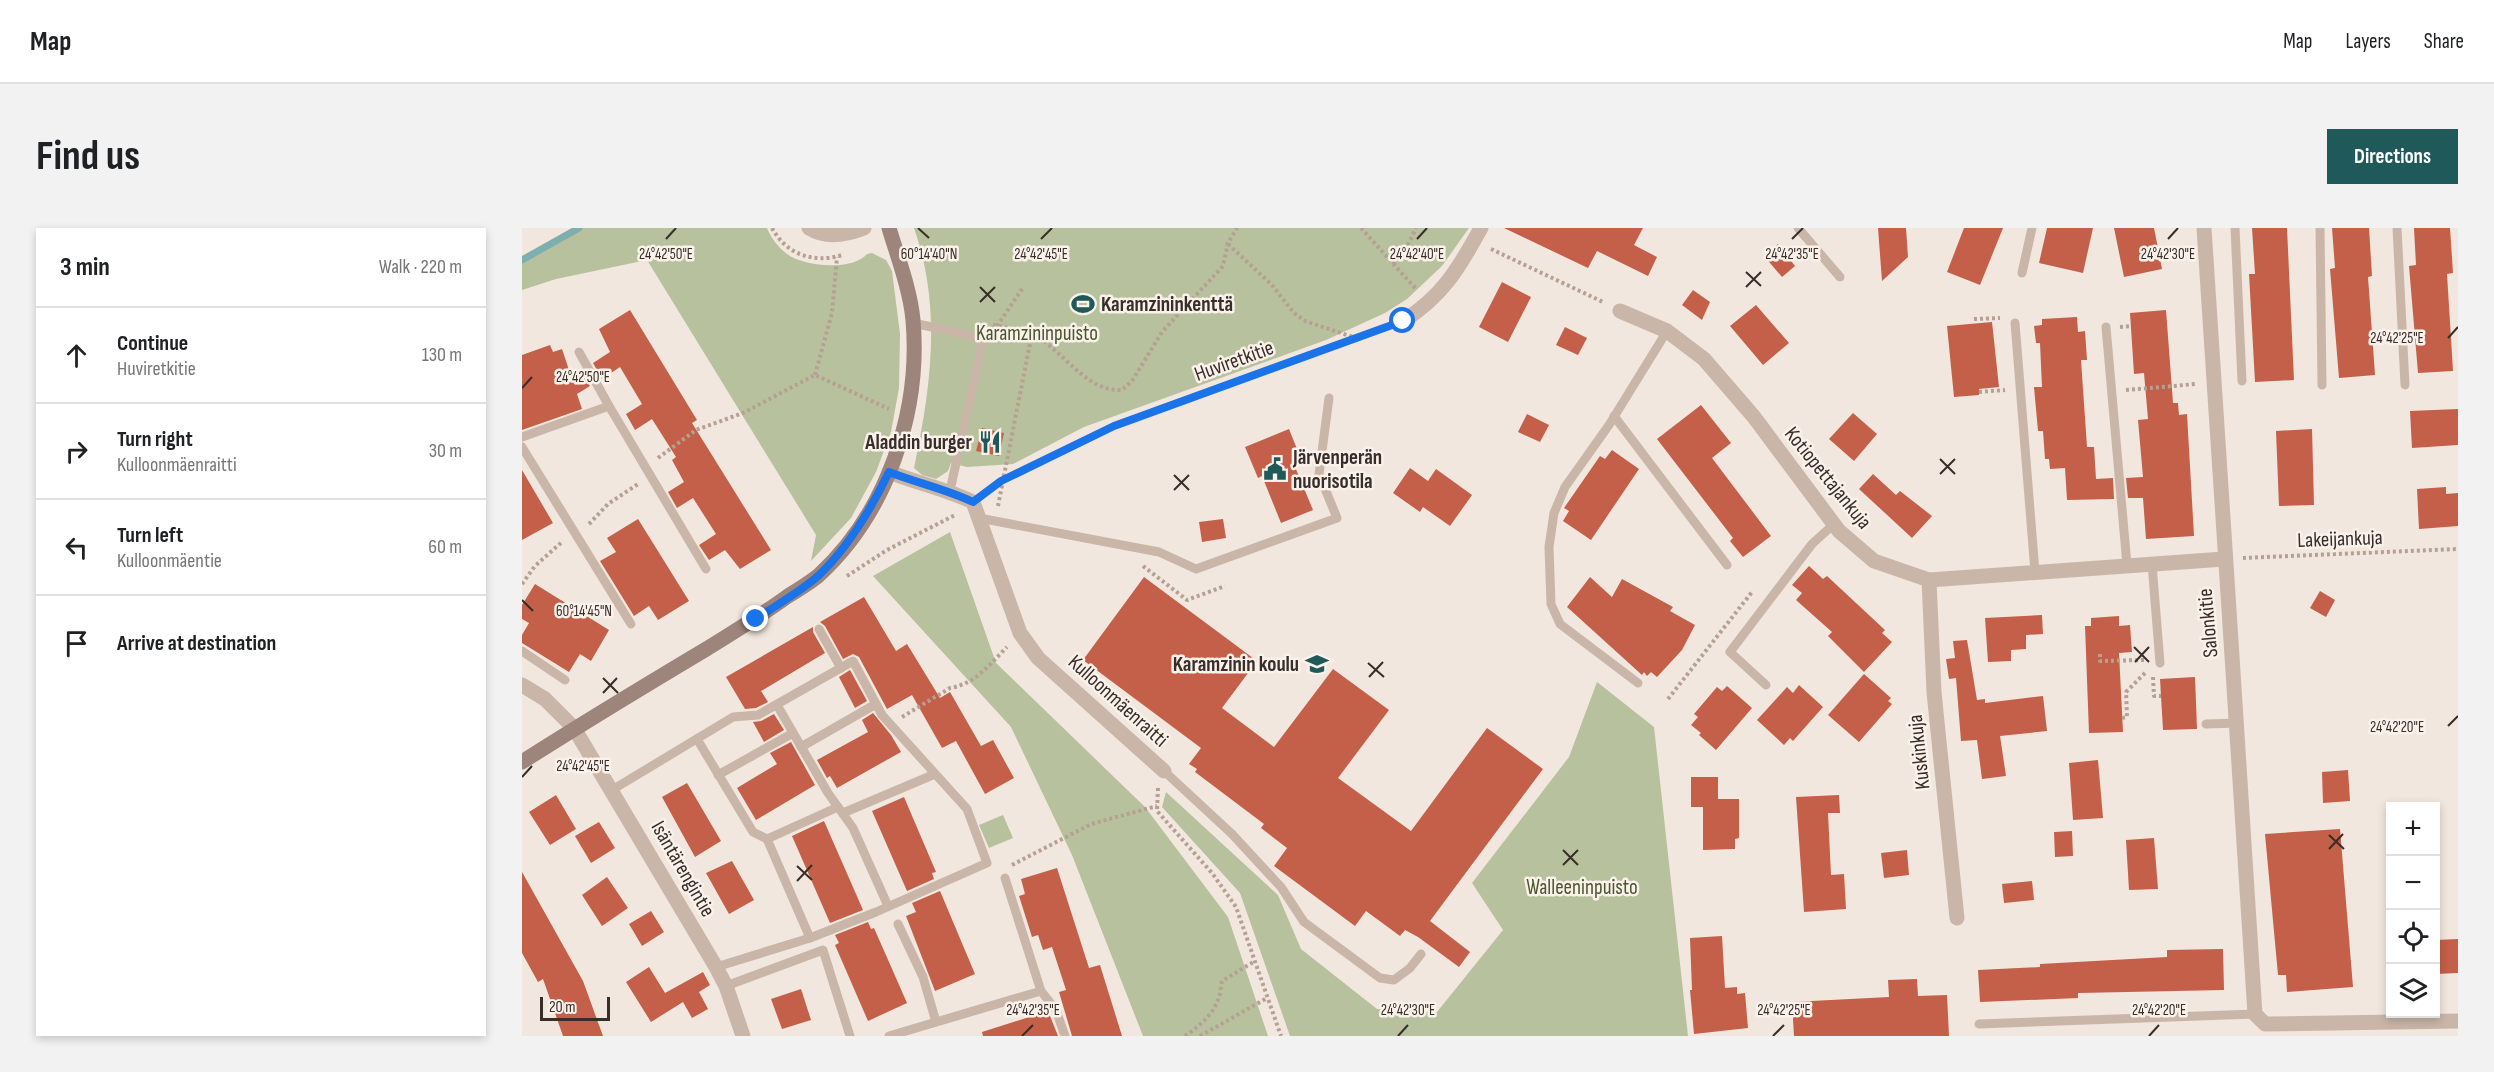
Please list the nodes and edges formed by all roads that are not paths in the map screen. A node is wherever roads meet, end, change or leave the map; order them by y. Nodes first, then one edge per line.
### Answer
1 (809, 228) edge
2 (864, 228) edge
3 (889, 228) edge
4 (1798, 228) edge
5 (2032, 228) edge
6 (2204, 228) edge
7 (2235, 228) edge
8 (2320, 228) edge
9 (2397, 228) edge
10 (1477, 234) edge
11 (2022, 273) dead end
12 (1840, 277) dead end
13 (1620, 311) road end
14 (1403, 321) road end
15 (913, 323) junction
16 (2014, 323) road end
17 (2106, 327) dead end
18 (1667, 331) junction
19 (579, 352) dead end
20 (2242, 381) dead end
21 (2322, 385) dead end
22 (2405, 385) dead end
23 (1329, 398) dead end
24 (609, 406) junction
25 (1614, 416) junction
26 (522, 437) edge
27 (522, 447) edge
28 (889, 472) junction
29 (950, 491) junction
30 (979, 518) junction
31 (1834, 524) junction
32 (2224, 559) junction
33 (2152, 564) junction
34 (1727, 565) dead end
35 (2127, 566) junction
36 (706, 569) dead end
37 (2035, 572) junction
38 (1929, 580) junction
39 (631, 624) dead end
40 (819, 629) dead end
41 (522, 651) edge
42 (2160, 661) road end
43 (841, 668) junction
44 (565, 680) dead end
45 (1638, 683) dead end
46 (522, 685) edge
47 (1766, 685) dead end
48 (876, 704) junction
49 (777, 705) junction
50 (2238, 723) junction
51 (2206, 724) dead end
52 (574, 728) junction
53 (793, 733) junction
54 (697, 739) junction
55 (801, 747) junction
56 (522, 762) edge
57 (1164, 771) joint
58 (935, 774) junction
59 (718, 775) junction
60 (612, 790) junction
61 (840, 810) junction
62 (767, 839) junction
63 (1005, 878) road end
64 (888, 906) junction
65 (1957, 918) dead end
66 (898, 924) dead end
67 (810, 938) junction
68 (1420, 954) dead end
69 (716, 967) junction
70 (726, 986) junction
71 (1041, 991) junction
72 (2255, 1014) junction
73 (2458, 1021) edge
74 (936, 1022) junction
75 (1978, 1024) dead end
76 (743, 1036) edge
77 (850, 1036) edge
78 (889, 1036) edge
79 (1065, 1036) edge

1 - 2 street
3 - 15 street
4 - 12 lane
5 - 11 lane
6 - 32 street, Salonkitie
7 - 20 lane
8 - 21 lane
9 - 22 lane
10 - 14 street
13 - 18 street, Kotiopettajankuja
15 - 28 street
15 - 29 lane
16 - 37 lane
17 - 35 lane
18 - 25 lane
18 - 31 street, Kotiopettajankuja
19 - 24 lane
23 - 30 lane
24 - 26 lane
24 - 36 lane
25 - 34 lane
25 - 45 lane
27 - 39 lane
28 - 29 street
28 - 52 street
29 - 30 street, Kulloonmäenraitti
30 - 57 street, Kulloonmäenraitti
31 - 38 street, Kotiopettajankuja
31 - 47 lane
32 - 33 street, Kotiopettajankuja
32 - 50 street, Salonkitie
33 - 35 street, Kotiopettajankuja
33 - 42 lane
35 - 37 street, Kotiopettajankuja
37 - 38 street, Kotiopettajankuja
38 - 65 street, Kuskinkuja
40 - 43 lane
41 - 44 lane
43 - 48 lane
43 - 49 lane
46 - 52 street, Isäntärengintie
48 - 55 lane
48 - 58 lane
49 - 53 lane
49 - 54 lane
50 - 51 lane
50 - 72 street, Salonkitie
52 - 56 street
52 - 60 street, Isäntärengintie
53 - 55 lane
53 - 59 lane
54 - 59 lane
54 - 60 lane
55 - 61 lane
57 - 68 lane
58 - 61 lane
58 - 64 lane
59 - 62 lane
60 - 69 street, Isäntärengintie
61 - 62 lane
61 - 64 lane
62 - 67 lane
63 - 71 lane
64 - 67 lane
66 - 74 lane
67 - 69 lane
69 - 70 street, Isäntärengintie
70 - 76 street, Isäntärengintie
70 - 77 lane
71 - 74 lane
71 - 79 lane
72 - 73 street
72 - 75 lane
74 - 78 lane

